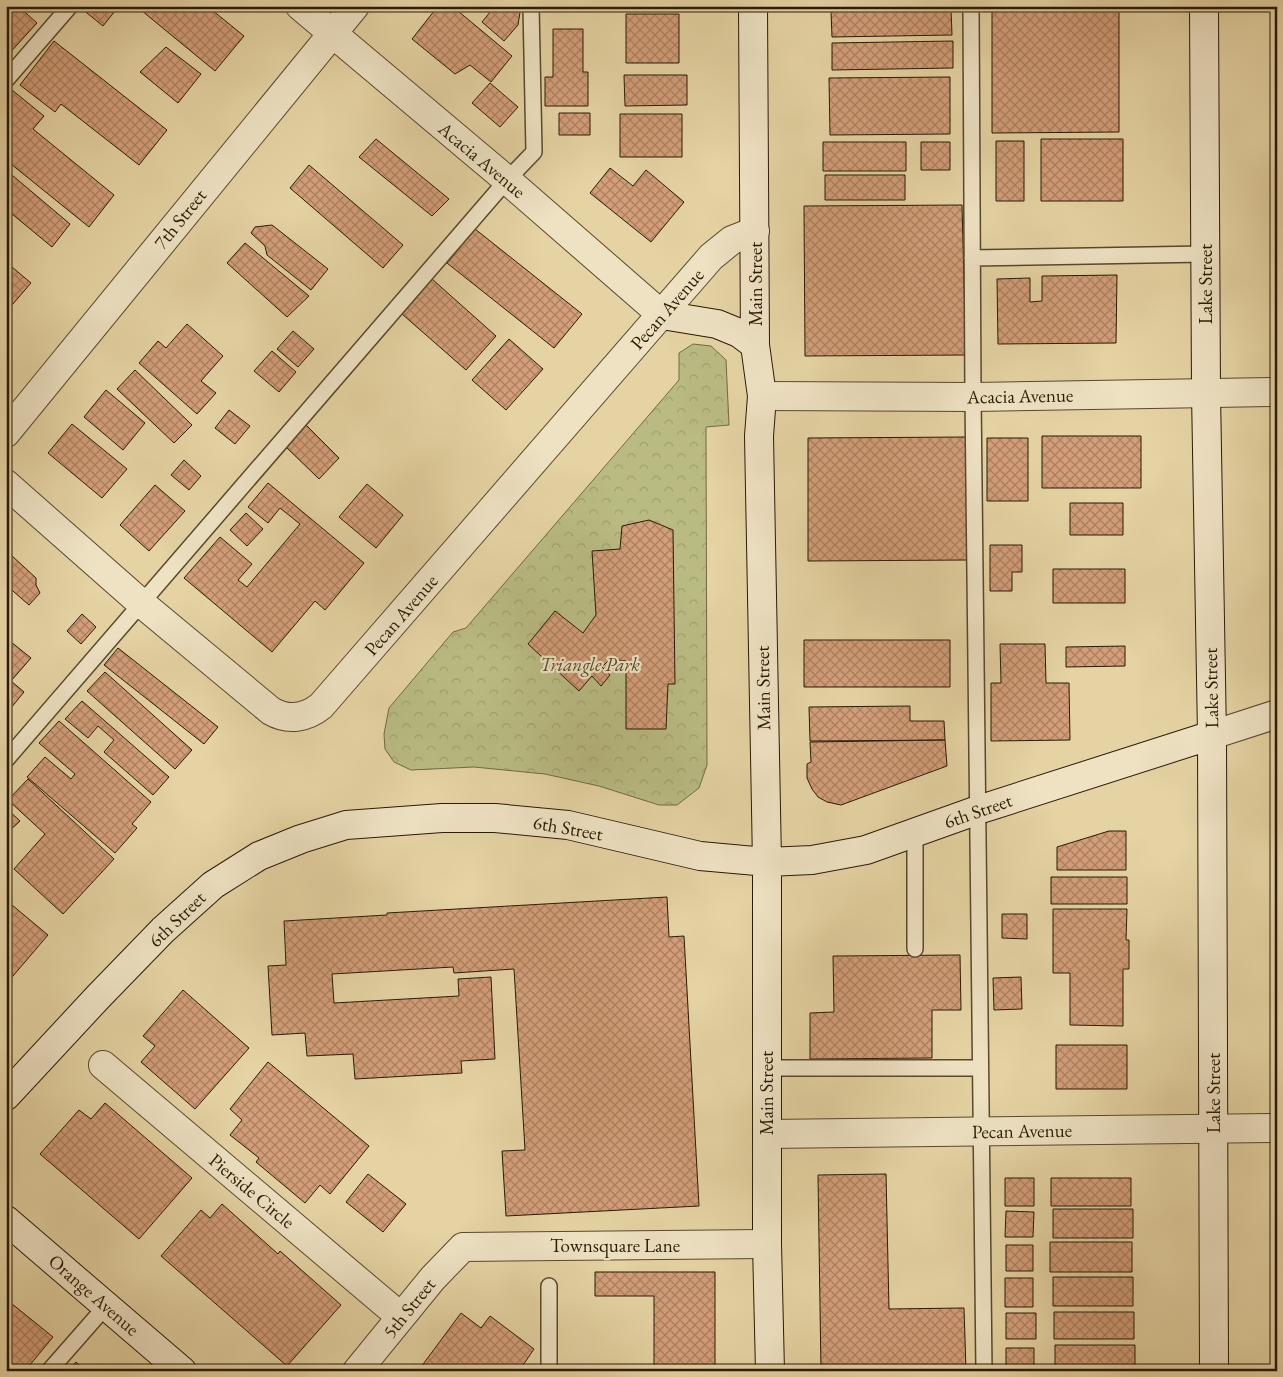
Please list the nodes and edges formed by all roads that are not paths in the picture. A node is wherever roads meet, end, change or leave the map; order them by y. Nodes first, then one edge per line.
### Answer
1 (70, 6) edge
2 (300, 6) edge
3 (355, 6) edge
4 (531, 6) edge
5 (753, 6) edge
6 (971, 6) edge
7 (1204, 6) edge
8 (332, 33) junction
9 (6, 80) edge
10 (507, 180) junction
11 (755, 231) junction
12 (1205, 254) junction
13 (972, 258) junction
14 (662, 315) junction
15 (755, 346) junction
16 (1277, 392) edge
17 (1206, 393) junction
18 (762, 396) junction
19 (973, 397) junction
20 (6, 433) edge
21 (6, 484) edge
22 (141, 603) junction
23 (1277, 714) edge
24 (1212, 735) junction
25 (6, 760) edge
26 (978, 810) junction
27 (915, 834) junction
28 (766, 862) junction
29 (915, 949) dead end
30 (103, 1066) dead end
31 (766, 1068) junction
32 (980, 1068) junction
33 (6, 1096) edge
34 (1277, 1128) edge
35 (1213, 1129) junction
36 (981, 1131) junction
37 (766, 1134) junction
38 (6, 1220) edge
39 (766, 1244) junction
40 (463, 1247) joint
41 (549, 1286) dead end
42 (106, 1306) junction
43 (401, 1317) junction
44 (49, 1371) edge
45 (182, 1371) edge
46 (357, 1371) edge
47 (549, 1371) edge
48 (770, 1371) edge
49 (984, 1371) edge
50 (1214, 1371) edge

1 - 9 lane
2 - 8 street, Acacia Avenue
3 - 8 street, 7th Street
4 - 10 lane
5 - 11 street, Main Street
6 - 13 lane
7 - 12 street, Lake Street
8 - 10 street, Acacia Avenue
8 - 20 street, 7th Street
10 - 14 street, Acacia Avenue
10 - 22 lane
11 - 14 street, Pecan Avenue
11 - 15 street, Main Street
12 - 13 lane
12 - 17 street, Lake Street
13 - 19 lane
14 - 15 street
14 - 22 street, Pecan Avenue
15 - 18 street, Main Street
16 - 17 street, Acacia Avenue
17 - 19 street, Acacia Avenue
17 - 24 street, Lake Street
18 - 19 street, Acacia Avenue
18 - 28 street, Main Street
19 - 26 lane
21 - 22 street, Pecan Avenue
22 - 25 lane
23 - 24 street, 6th Street
24 - 26 street, 6th Street
24 - 35 street, Lake Street
26 - 27 street, 6th Street
26 - 32 lane
27 - 28 street, 6th Street
27 - 29 lane
28 - 31 street, Main Street
28 - 33 street, 6th Street
30 - 43 street, Pierside Circle
31 - 32 lane
31 - 37 street, Main Street
32 - 36 lane
34 - 35 street, Pecan Avenue
35 - 36 street, Pecan Avenue
35 - 50 street, Lake Street
36 - 37 street, Pecan Avenue
36 - 49 lane
37 - 39 street, Main Street
38 - 42 street, Orange Avenue
39 - 40 street, Townsquare Lane
39 - 48 street, Main Street
40 - 43 street, 5th Street
41 - 47 lane
42 - 44 lane
42 - 45 street, Orange Avenue
43 - 46 street, 5th Street

